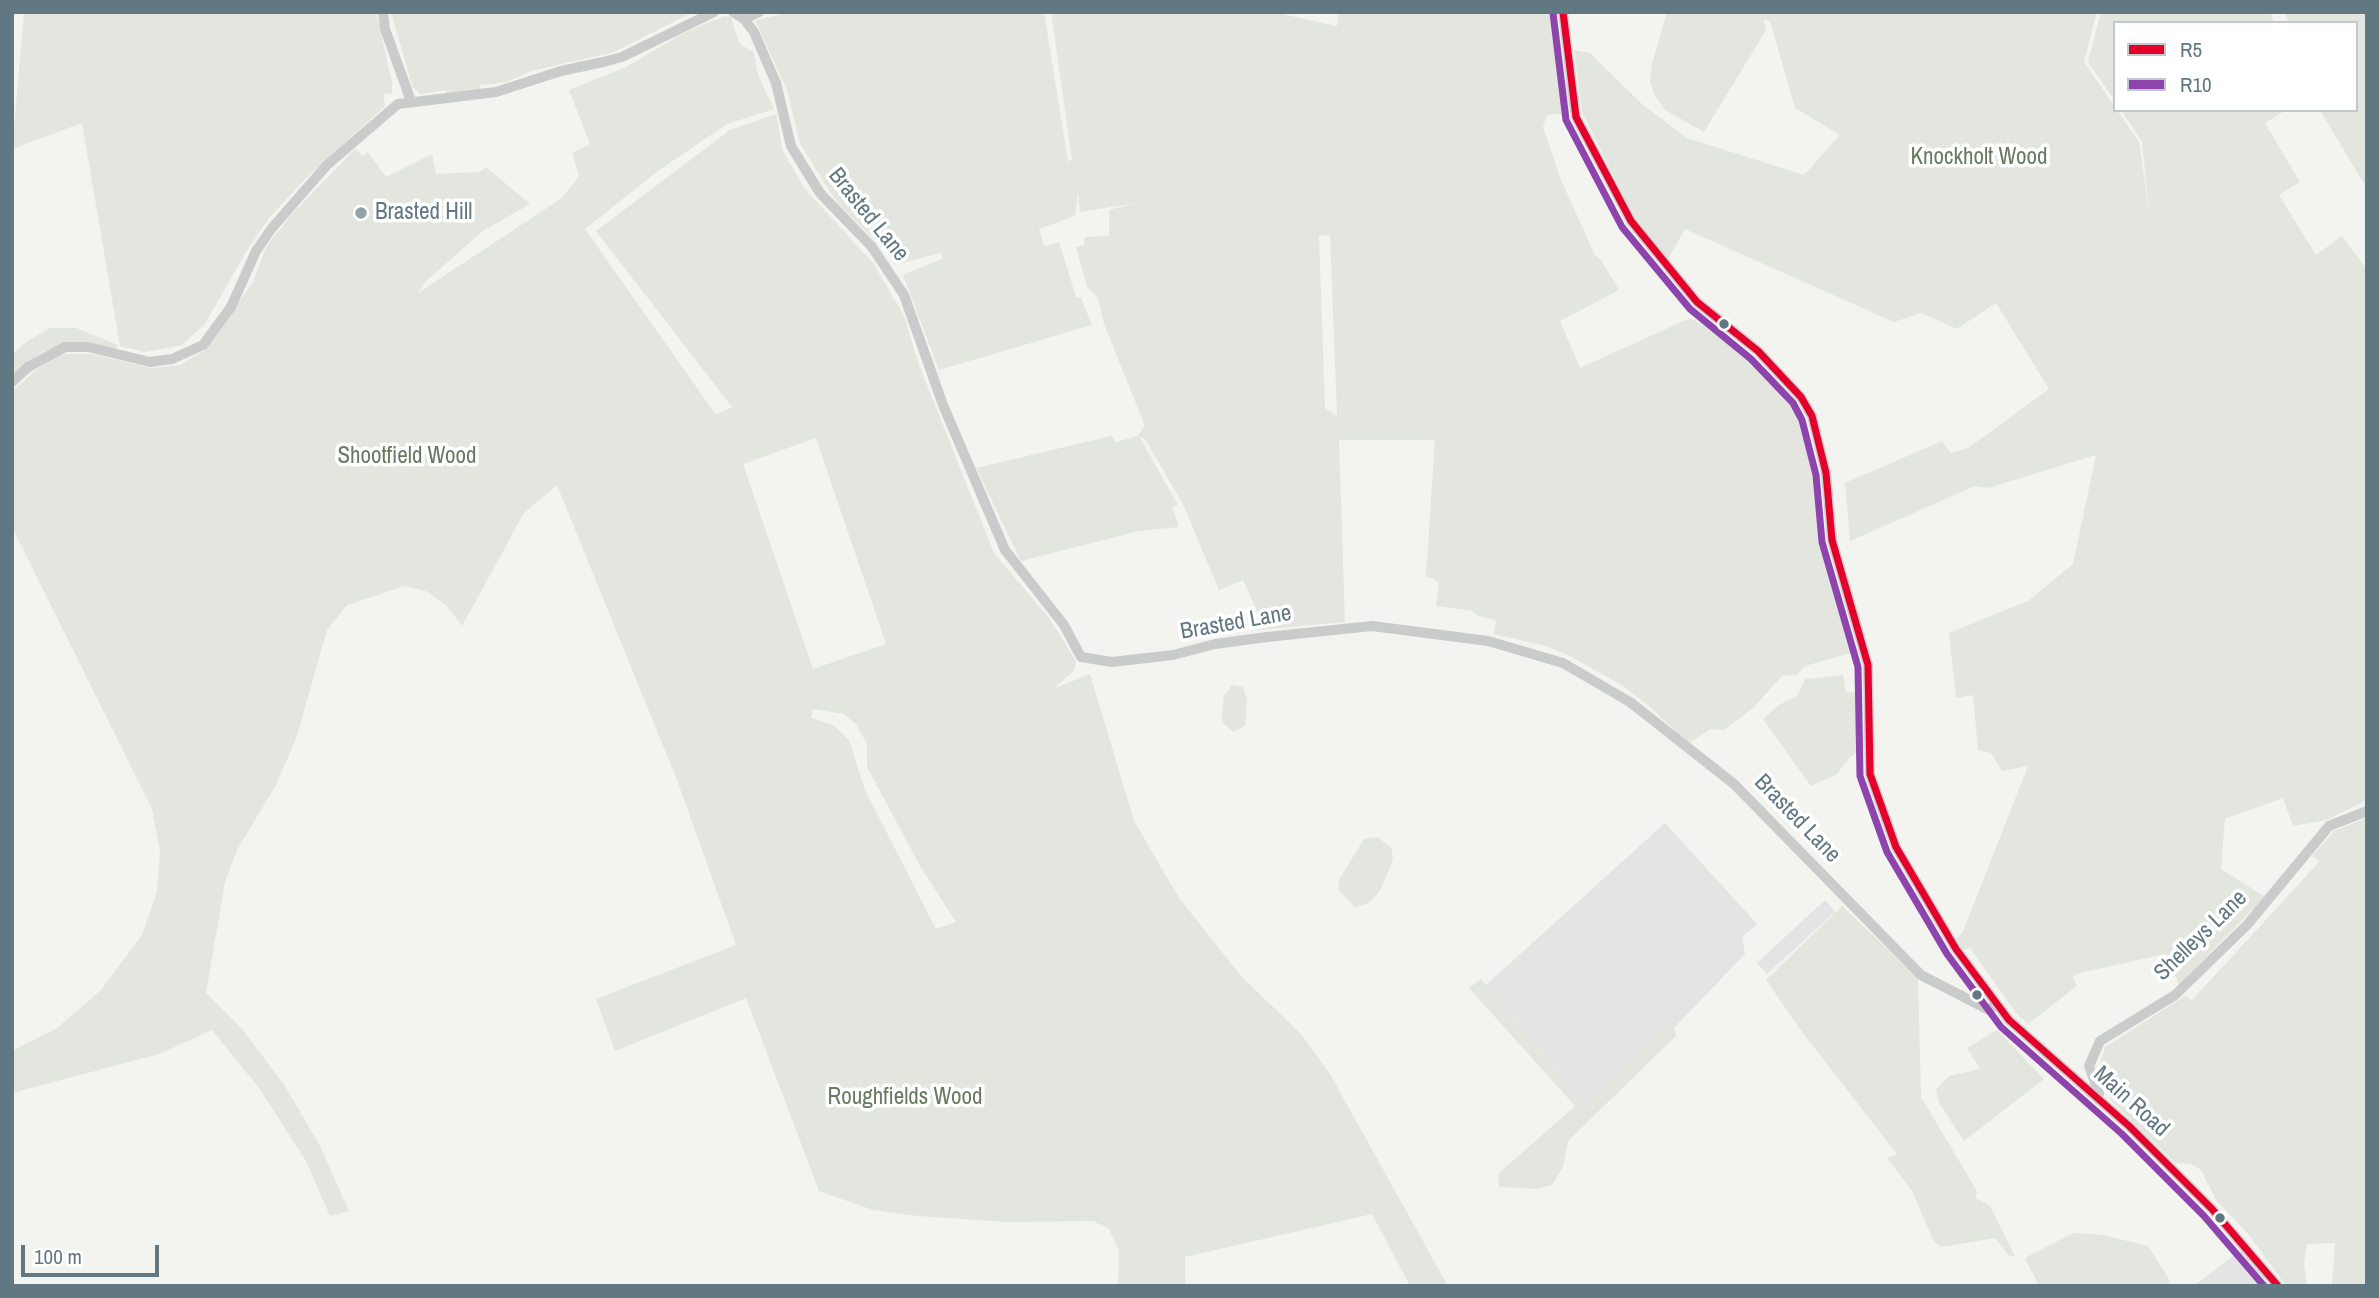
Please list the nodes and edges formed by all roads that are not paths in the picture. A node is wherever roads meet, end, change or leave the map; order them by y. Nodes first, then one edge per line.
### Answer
1 (383, 12) edge
2 (715, 12) edge
3 (733, 12) edge
4 (759, 12) edge
5 (1563, 12) edge
6 (744, 19) junction
7 (411, 101) junction
8 (12, 382) edge
9 (2367, 811) edge
10 (1996, 1006) junction
11 (2098, 1099) junction
12 (2278, 1286) edge

1 - 7 street
2 - 7 street
3 - 6 street
4 - 6 street
5 - 10 street, Main Road
6 - 10 street, Brasted Lane
7 - 8 street
9 - 11 street, Shelleys Lane
10 - 11 street, Main Road
11 - 12 street, Main Road

